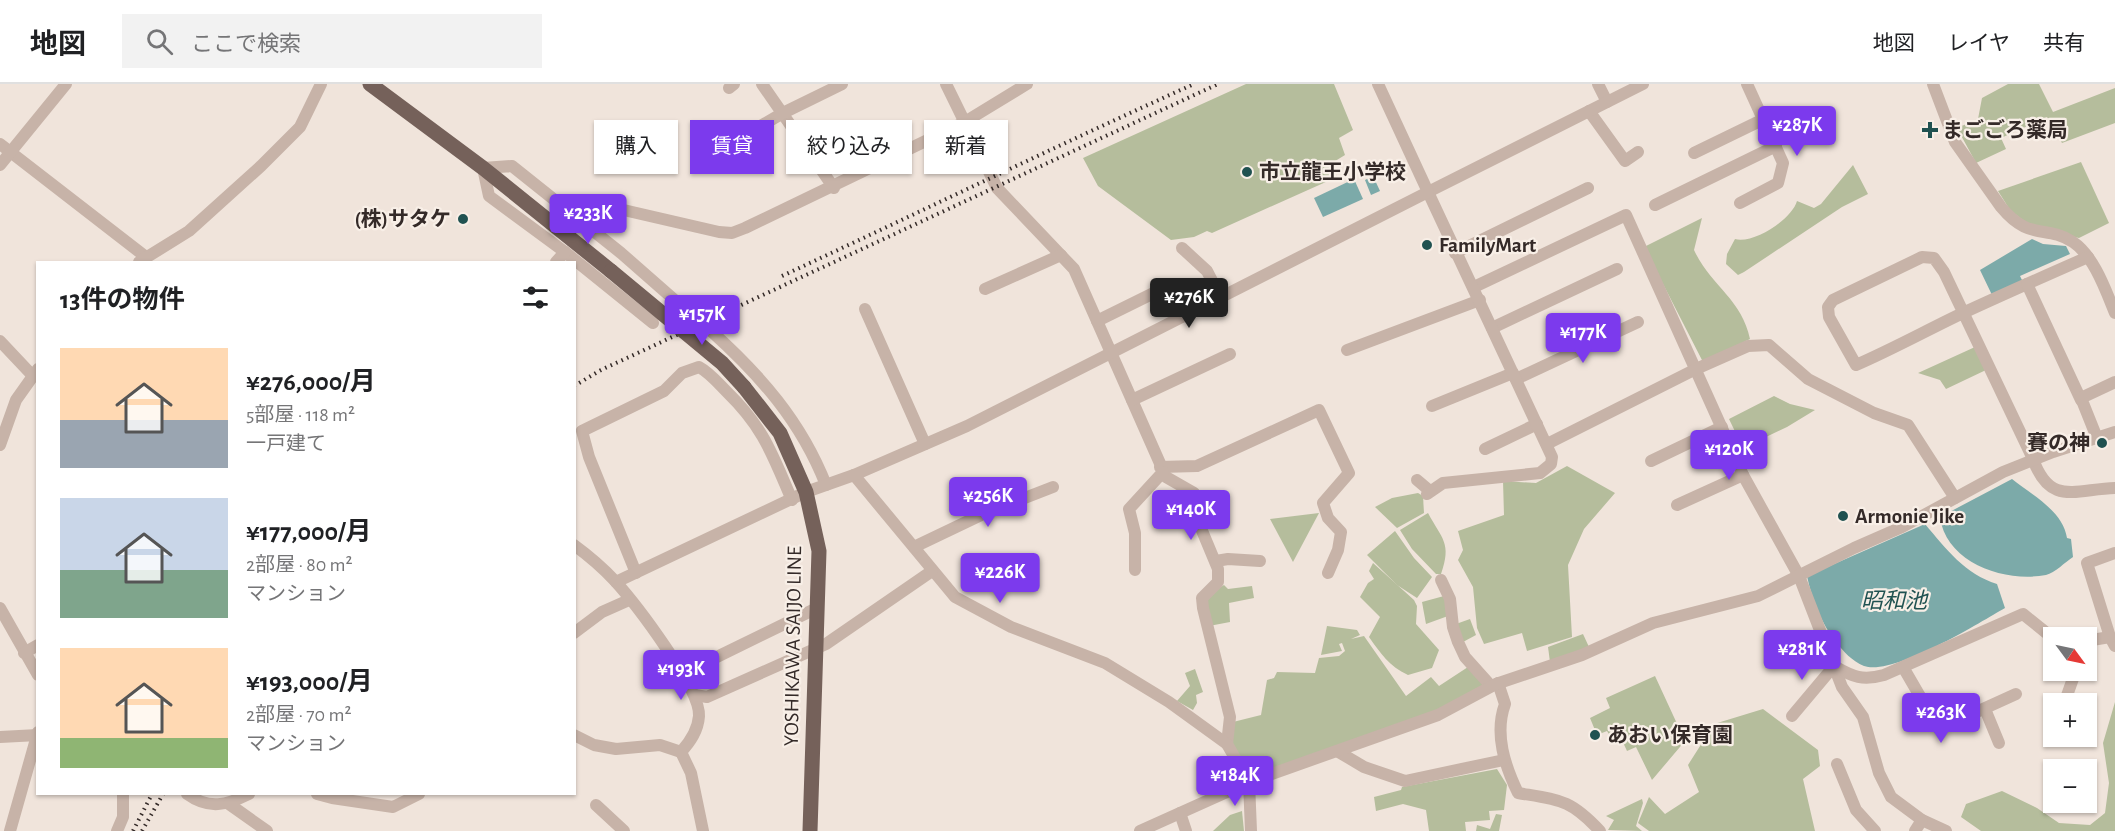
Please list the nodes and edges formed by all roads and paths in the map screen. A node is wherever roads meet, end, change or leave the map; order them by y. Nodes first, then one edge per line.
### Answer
1 (66, 84) edge
2 (321, 84) edge
3 (370, 84) edge
4 (762, 84) edge
5 (842, 84) edge
6 (946, 84) edge
7 (1027, 84) edge
8 (1378, 84) edge
9 (1598, 84) edge
10 (1643, 84) edge
11 (1747, 84) edge
12 (1933, 84) edge
13 (1607, 102) junction
14 (1589, 111) junction
15 (783, 113) junction
16 (1764, 119) junction
17 (771, 120) edge
18 (962, 120) edge
19 (968, 120) edge
20 (924, 143) edge
21 (0, 144) edge
22 (1776, 146) junction
23 (10, 152) junction
24 (1638, 152) dead end
25 (1694, 153) dead end
26 (0, 165) edge
27 (483, 168) junction
28 (990, 174) edge
29 (834, 188) junction
30 (1588, 188) dead end
31 (1428, 192) junction
32 (1740, 203) dead end
33 (1655, 205) dead end
34 (589, 226) junction
35 (1182, 248) dead end
36 (565, 252) junction
37 (1455, 253) junction
38 (1061, 255) junction
39 (2088, 257) junction
40 (142, 260) edge
41 (557, 261) edge
42 (1617, 269) dead end
43 (651, 279) junction
44 (2027, 284) junction
45 (1474, 287) junction
46 (985, 289) dead end
47 (1220, 296) junction
48 (1480, 300) junction
49 (678, 303) dead end
50 (630, 305) junction
51 (865, 309) dead end
52 (1193, 310) junction
53 (1964, 313) junction
54 (2115, 313) edge
55 (1097, 321) junction
56 (1638, 322) dead end
57 (653, 323) dead end
58 (730, 324) dead end
59 (1492, 328) junction
60 (0, 341) edge
61 (724, 343) junction
62 (1347, 350) dead end
63 (1111, 351) junction
64 (1230, 354) dead end
65 (703, 369) junction
66 (1696, 369) junction
67 (35, 372) edge
68 (1514, 376) junction
69 (2115, 382) edge
70 (1132, 400) junction
71 (2082, 400) junction
72 (1432, 406) dead end
73 (1537, 424) junction
74 (1722, 427) junction
75 (2115, 432) edge
76 (2097, 438) junction
77 (925, 444) junction
78 (1546, 444) junction
79 (0, 445) edge
80 (1485, 449) dead end
81 (2033, 459) junction
82 (1651, 461) dead end
83 (1162, 469) junction
84 (854, 475) junction
85 (1743, 475) junction
86 (1417, 480) dead end
87 (826, 485) junction
88 (1053, 487) dead end
89 (2115, 488) edge
90 (806, 492) junction
91 (1955, 498) junction
92 (792, 500) junction
93 (1677, 505) dead end
94 (576, 546) edge
95 (914, 547) junction
96 (2115, 553) edge
97 (1216, 561) junction
98 (1260, 561) dead end
99 (1135, 570) dead end
100 (932, 571) junction
101 (636, 573) junction
102 (1328, 573) dead end
103 (1799, 576) junction
104 (1441, 580) dead end
105 (616, 582) junction
106 (629, 600) junction
107 (0, 608) edge
108 (817, 608) junction
109 (2043, 630) edge
110 (576, 631) edge
111 (2112, 641) edge
112 (36, 646) edge
113 (815, 649) junction
114 (24, 653) junction
115 (1834, 666) junction
116 (1903, 667) junction
117 (36, 672) edge
118 (682, 674) junction
119 (1494, 684) junction
120 (2016, 694) dead end
121 (695, 695) junction
122 (1985, 710) junction
123 (1792, 716) dead end
124 (36, 734) edge
125 (576, 736) edge
126 (0, 737) edge
127 (36, 738) edge
128 (1999, 743) dead end
129 (1227, 744) junction
130 (1337, 751) junction
131 (681, 752) junction
132 (1504, 760) junction
133 (1838, 765) dead end
134 (1249, 782) junction
135 (123, 795) edge
136 (188, 795) edge
137 (247, 795) edge
138 (321, 795) edge
139 (417, 795) edge
140 (229, 804) junction
141 (596, 805) dead end
142 (1180, 813) junction
143 (1919, 826) edge
144 (10, 831) edge
145 (117, 831) edge
146 (267, 831) edge
147 (624, 831) edge
148 (703, 831) edge
149 (810, 831) edge
150 (1140, 831) edge
151 (1186, 831) edge
152 (1251, 831) edge
153 (1600, 831) edge
154 (1875, 831) edge
155 (1946, 831) edge

1 - 23 street
2 - 40 street
3 - 27 main road, YOSHIKAWA SAIJO LINE
4 - 15 street
5 - 15 street
6 - 18 street
7 - 19 street
8 - 31 street
9 - 13 street
10 - 13 street
11 - 16 street
12 - 39 street
13 - 14 street
14 - 24 street
14 - 31 street
15 - 17 street
15 - 29 street
16 - 22 street
16 - 25 street
20 - 29 street
21 - 23 street
22 - 32 street
22 - 33 street
23 - 26 street
23 - 40 street
27 - 34 street
27 - 36 street
27 - 90 main road, YOSHIKAWA SAIJO LINE, bridge
28 - 38 street
29 - 34 street
30 - 37 street
31 - 37 street
31 - 47 street
34 - 43 street
35 - 47 street
36 - 41 street
36 - 50 street
37 - 45 street
38 - 46 street
38 - 55 street
39 - 44 street
39 - 54 street
42 - 59 street
43 - 49 street
43 - 50 street
44 - 53 street
44 - 71 street
45 - 48 street
45 - 66 street
47 - 52 street
48 - 59 street
48 - 62 street
50 - 57 street
51 - 77 street
52 - 55 street
52 - 63 street
53 - 53 street
53 - 81 street
55 - 63 street
56 - 68 street
58 - 61 street
59 - 68 street
60 - 67 street
61 - 65 street
61 - 87 street
63 - 70 street
63 - 77 street
64 - 70 street
65 - 92 street
65 - 101 street
66 - 74 street
66 - 78 street
66 - 91 street
67 - 79 street
68 - 72 street
68 - 73 street
69 - 71 street
70 - 83 street
71 - 76 street
73 - 78 street
73 - 80 street
74 - 82 street
74 - 85 street
75 - 76 street
76 - 81 street
77 - 84 street
78 - 86 street
81 - 89 street
81 - 91 street
83 - 97 street
83 - 99 street
83 - 102 street
84 - 87 street
84 - 95 street
85 - 93 street
85 - 103 street
87 - 90 street
88 - 95 street
90 - 92 street
90 - 108 main road, YOSHIKAWA SAIJO LINE
91 - 103 street
92 - 101 street
94 - 105 street
95 - 100 street
96 - 111 street
97 - 98 street
97 - 129 street
100 - 113 street
100 - 129 street
101 - 105 street
103 - 115 street
103 - 119 street
104 - 119 street
105 - 106 street
106 - 110 street
106 - 118 street
107 - 114 street
108 - 113 main road, YOSHIKAWA SAIJO LINE
108 - 118 street
109 - 116 street
112 - 114 street
113 - 121 street
113 - 149 main road, YOSHIKAWA SAIJO LINE
114 - 117 street
115 - 116 street
115 - 123 street
115 - 143 street
116 - 122 street
118 - 121 street
119 - 130 street
119 - 132 street
120 - 122 street
121 - 131 street
122 - 128 street
124 - 126 street
125 - 131 street
127 - 144 street
129 - 134 street
130 - 132 street
130 - 134 street
131 - 148 street
132 - 153 street
133 - 154 street
134 - 142 street
134 - 152 street
135 - 145 street
136 - 140 street
137 - 140 street
138 - 139 street
140 - 146 street
141 - 147 street
142 - 150 street
142 - 151 street
143 - 155 street

